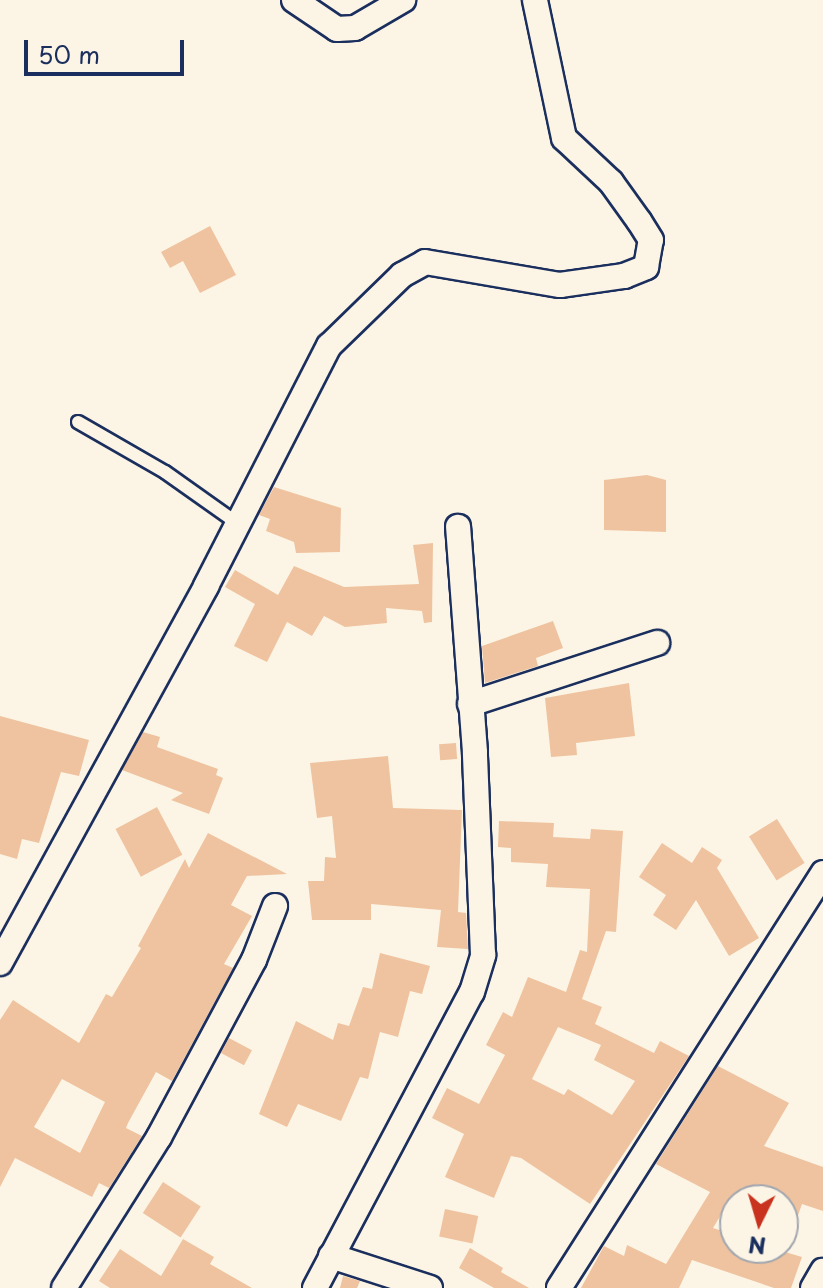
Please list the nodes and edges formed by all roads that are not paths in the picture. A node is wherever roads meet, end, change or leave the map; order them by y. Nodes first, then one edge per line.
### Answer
1 (294, 0) edge
2 (403, 0) edge
3 (535, 0) edge
4 (78, 422) dead end
5 (237, 523) junction
6 (458, 527) dead end
7 (657, 643) dead end
8 (470, 704) junction
9 (823, 873) edge
10 (275, 906) dead end
11 (0, 963) edge
12 (331, 1256) junction
13 (823, 1271) edge
14 (64, 1288) edge
15 (315, 1288) edge
16 (430, 1288) edge
17 (559, 1288) edge
18 (813, 1288) edge

1 - 2 street
3 - 5 street
4 - 5 lane
5 - 11 street
6 - 8 street
7 - 8 street
8 - 12 street
9 - 17 street
10 - 14 street
12 - 15 street
12 - 16 street
13 - 18 street

